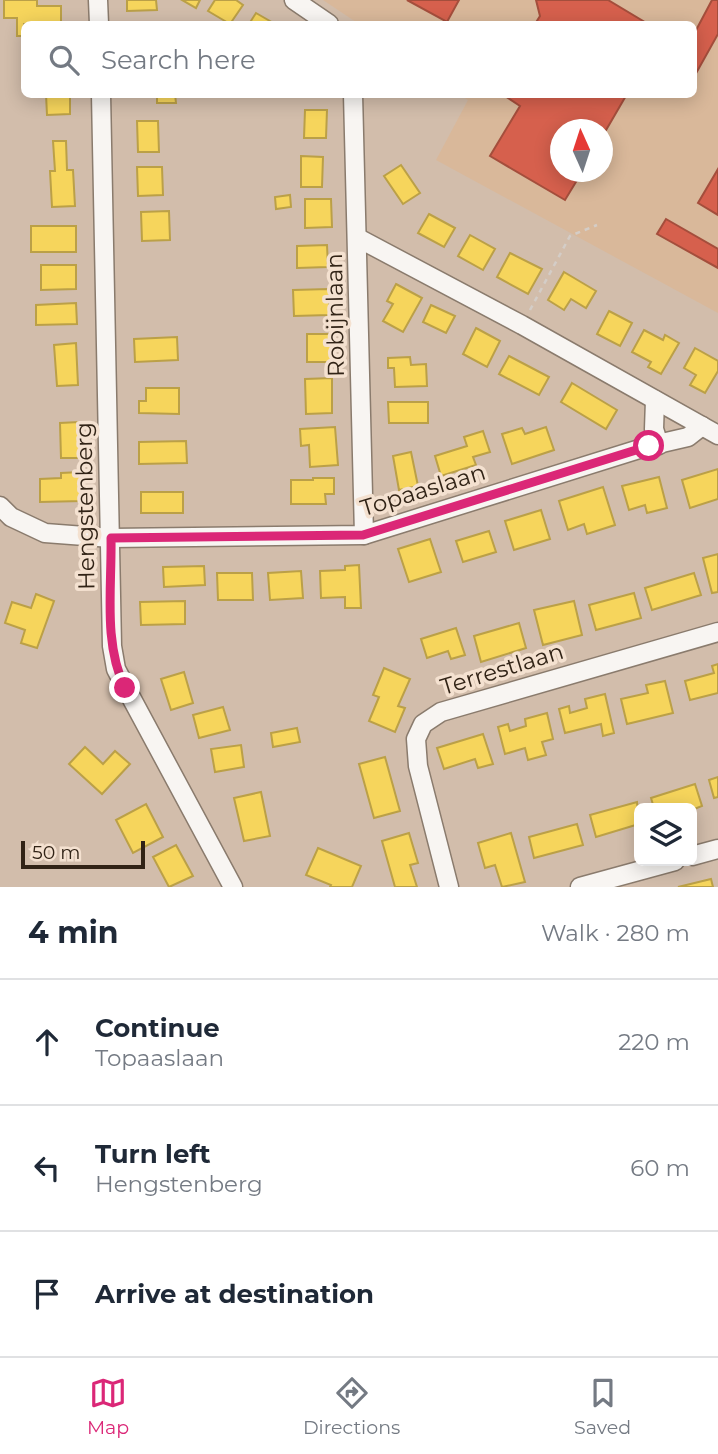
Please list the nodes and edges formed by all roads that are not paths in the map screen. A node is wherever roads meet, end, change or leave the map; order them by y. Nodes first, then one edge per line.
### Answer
1 (98, 0) edge
2 (294, 0) edge
3 (99, 21) edge
4 (325, 21) edge
5 (101, 98) edge
6 (353, 98) edge
7 (358, 238) junction
8 (655, 400) junction
9 (702, 426) junction
10 (718, 435) edge
11 (659, 445) junction
12 (0, 506) edge
13 (363, 535) junction
14 (111, 538) junction
15 (718, 632) edge
16 (718, 849) edge
17 (697, 855) edge
18 (658, 866) edge
19 (233, 887) edge
20 (449, 887) edge
21 (580, 887) edge

1 - 3 street
2 - 4 street
5 - 14 street, Hengstenberg
6 - 7 street, Robijnlaan
7 - 8 street
7 - 13 street, Robijnlaan
8 - 9 street
8 - 11 street
9 - 10 street
9 - 11 street, Topaaslaan
11 - 13 street, Topaaslaan
12 - 14 street, Topaaslaan
13 - 14 street, Topaaslaan
14 - 19 street, Hengstenberg
15 - 20 street, Terrestlaan
16 - 17 street
18 - 21 street

